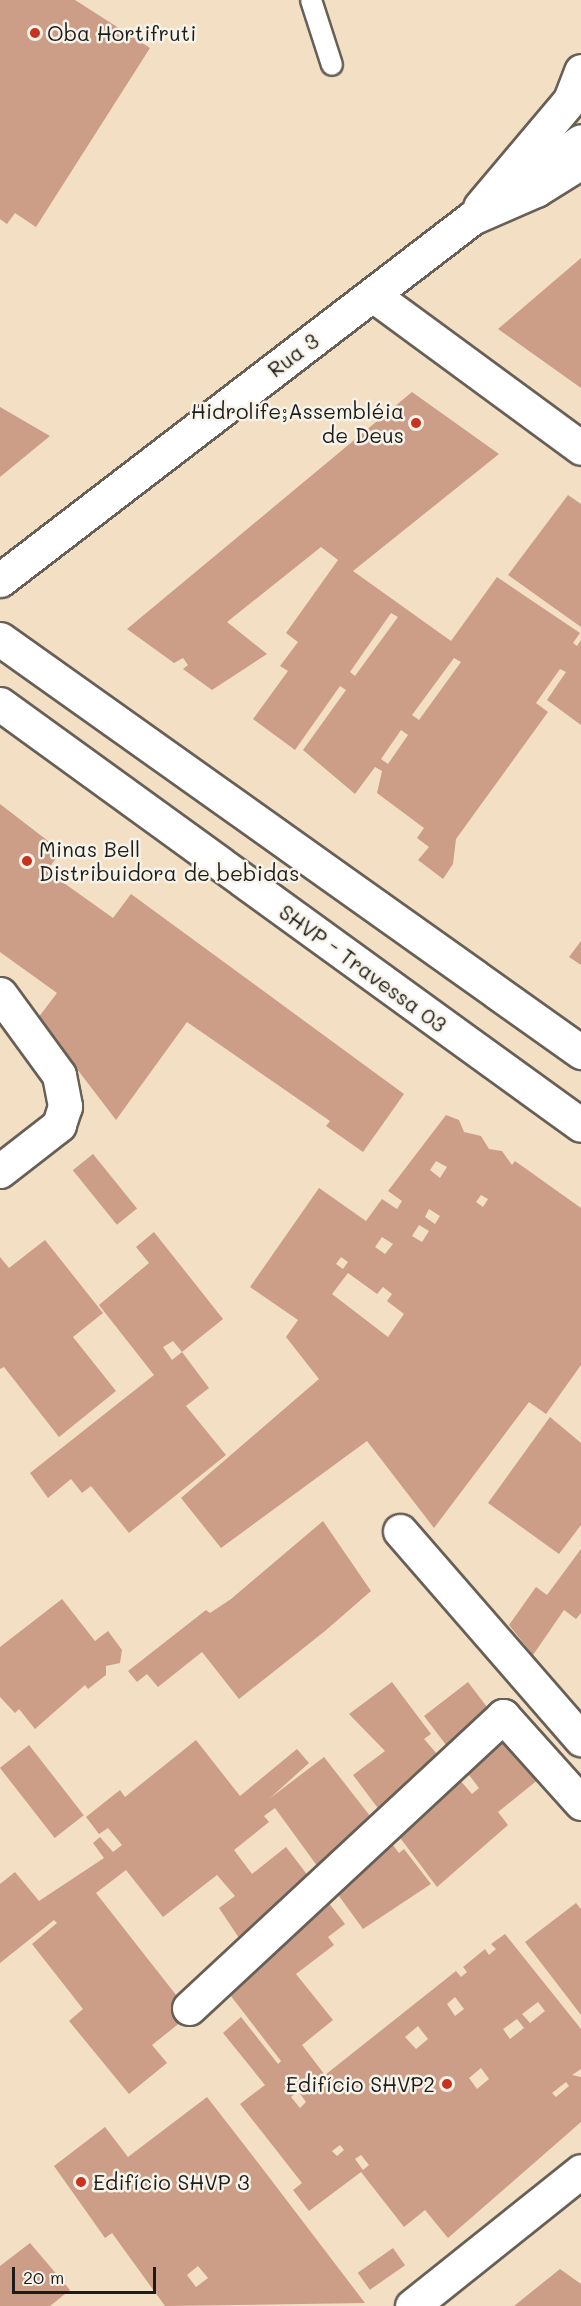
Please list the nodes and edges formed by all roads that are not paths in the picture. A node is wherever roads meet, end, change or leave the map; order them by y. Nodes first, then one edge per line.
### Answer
1 (311, 0) edge
2 (332, 65) dead end
3 (581, 71) edge
4 (581, 141) edge
5 (581, 162) edge
6 (472, 218) junction
7 (373, 295) junction
8 (581, 448) edge
9 (0, 580) edge
10 (0, 639) edge
11 (0, 704) edge
12 (0, 994) edge
13 (581, 1052) edge
14 (581, 1125) edge
15 (0, 1171) edge
16 (400, 1531) dead end
17 (581, 1738) edge
18 (581, 1803) edge
19 (189, 2008) dead end
20 (581, 2171) edge
21 (412, 2306) edge

1 - 2 lane
3 - 6 street
4 - 6 street
5 - 6 street
6 - 7 street, Rua 3
7 - 8 street
7 - 9 street, Rua 3
10 - 13 street
11 - 14 street, SHVP - Travessa 03
12 - 15 street
16 - 17 street
18 - 19 street
20 - 21 street

